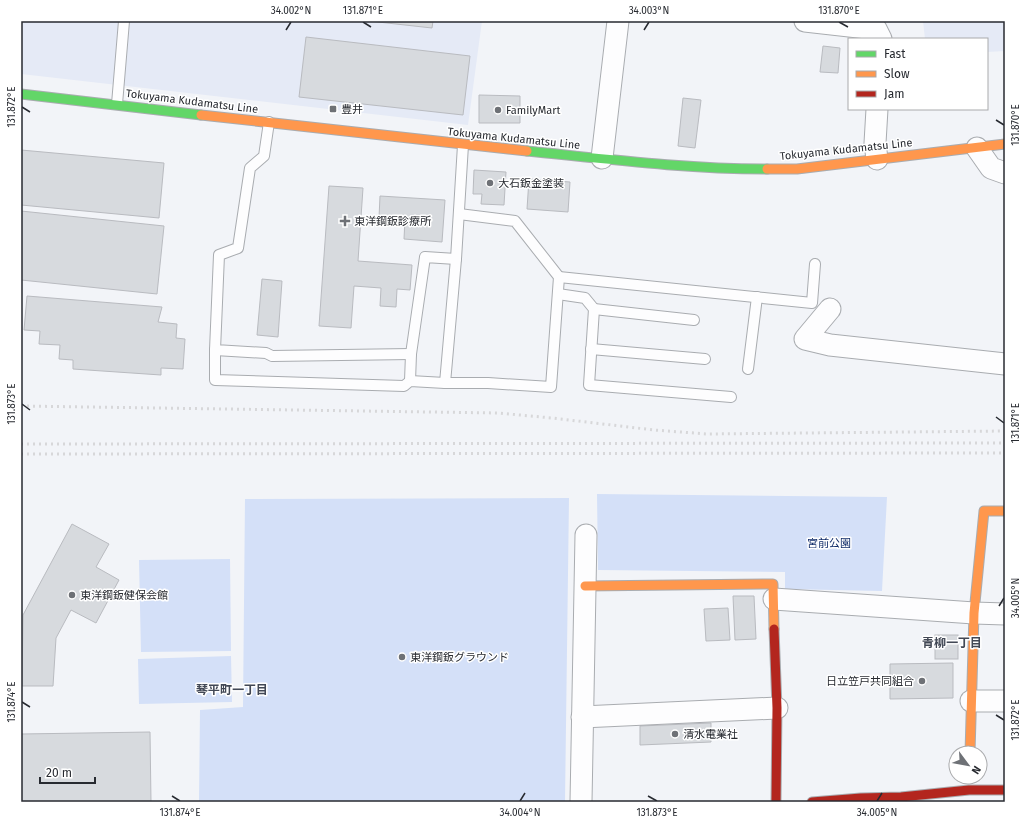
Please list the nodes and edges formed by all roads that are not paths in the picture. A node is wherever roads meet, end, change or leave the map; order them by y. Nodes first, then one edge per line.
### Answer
1 (124, 21) edge
2 (618, 21) edge
3 (805, 21) edge
4 (880, 38) edge
5 (21, 94) edge
6 (117, 104) junction
7 (877, 110) edge
8 (269, 122) junction
9 (1005, 144) edge
10 (463, 145) junction
11 (977, 148) junction
12 (602, 158) junction
13 (877, 159) junction
14 (1005, 173) edge
15 (459, 214) junction
16 (456, 259) junction
17 (816, 264) dead end
18 (559, 277) junction
19 (558, 294) junction
20 (757, 298) junction
21 (594, 309) junction
22 (830, 309) dead end
23 (694, 320) dead end
24 (591, 349) junction
25 (215, 350) junction
26 (411, 354) junction
27 (705, 359) dead end
28 (1005, 364) edge
29 (748, 369) dead end
30 (410, 381) junction
31 (445, 384) junction
32 (731, 397) dead end
33 (1005, 511) edge
34 (586, 535) dead end
35 (585, 586) junction
36 (774, 599) junction
37 (974, 613) junction
38 (1005, 614) edge
39 (1005, 701) edge
40 (971, 702) junction
41 (777, 708) junction
42 (582, 717) junction
43 (970, 745) edge
44 (959, 785) edge
45 (979, 785) edge
46 (1005, 790) edge
47 (581, 802) edge
48 (776, 802) edge
49 (812, 802) edge

1 - 6 lane
2 - 12 street
3 - 4 street
5 - 6 main road, Tokuyama Kudamatsu Line
6 - 8 main road, Tokuyama Kudamatsu Line
7 - 13 street
8 - 10 main road, Tokuyama Kudamatsu Line
8 - 25 lane
9 - 11 main road, Tokuyama Kudamatsu Line
10 - 12 main road, Tokuyama Kudamatsu Line
10 - 15 lane
11 - 13 main road, Tokuyama Kudamatsu Line
11 - 14 street
12 - 13 main road, Tokuyama Kudamatsu Line
15 - 16 lane
15 - 18 lane
16 - 26 lane
16 - 31 lane
17 - 20 lane
18 - 19 lane
18 - 20 lane
19 - 21 lane
19 - 31 lane
20 - 29 lane
21 - 23 lane
21 - 24 lane
22 - 28 street
24 - 27 lane
24 - 32 lane
25 - 26 lane
25 - 30 lane
26 - 30 lane
30 - 31 lane
33 - 37 main road
34 - 35 street
35 - 36 main road
35 - 42 street
36 - 37 street
36 - 41 main road
37 - 38 street
37 - 40 main road
39 - 40 street
40 - 43 main road
41 - 42 street
41 - 48 main road
42 - 47 street
44 - 49 main road
45 - 46 main road

